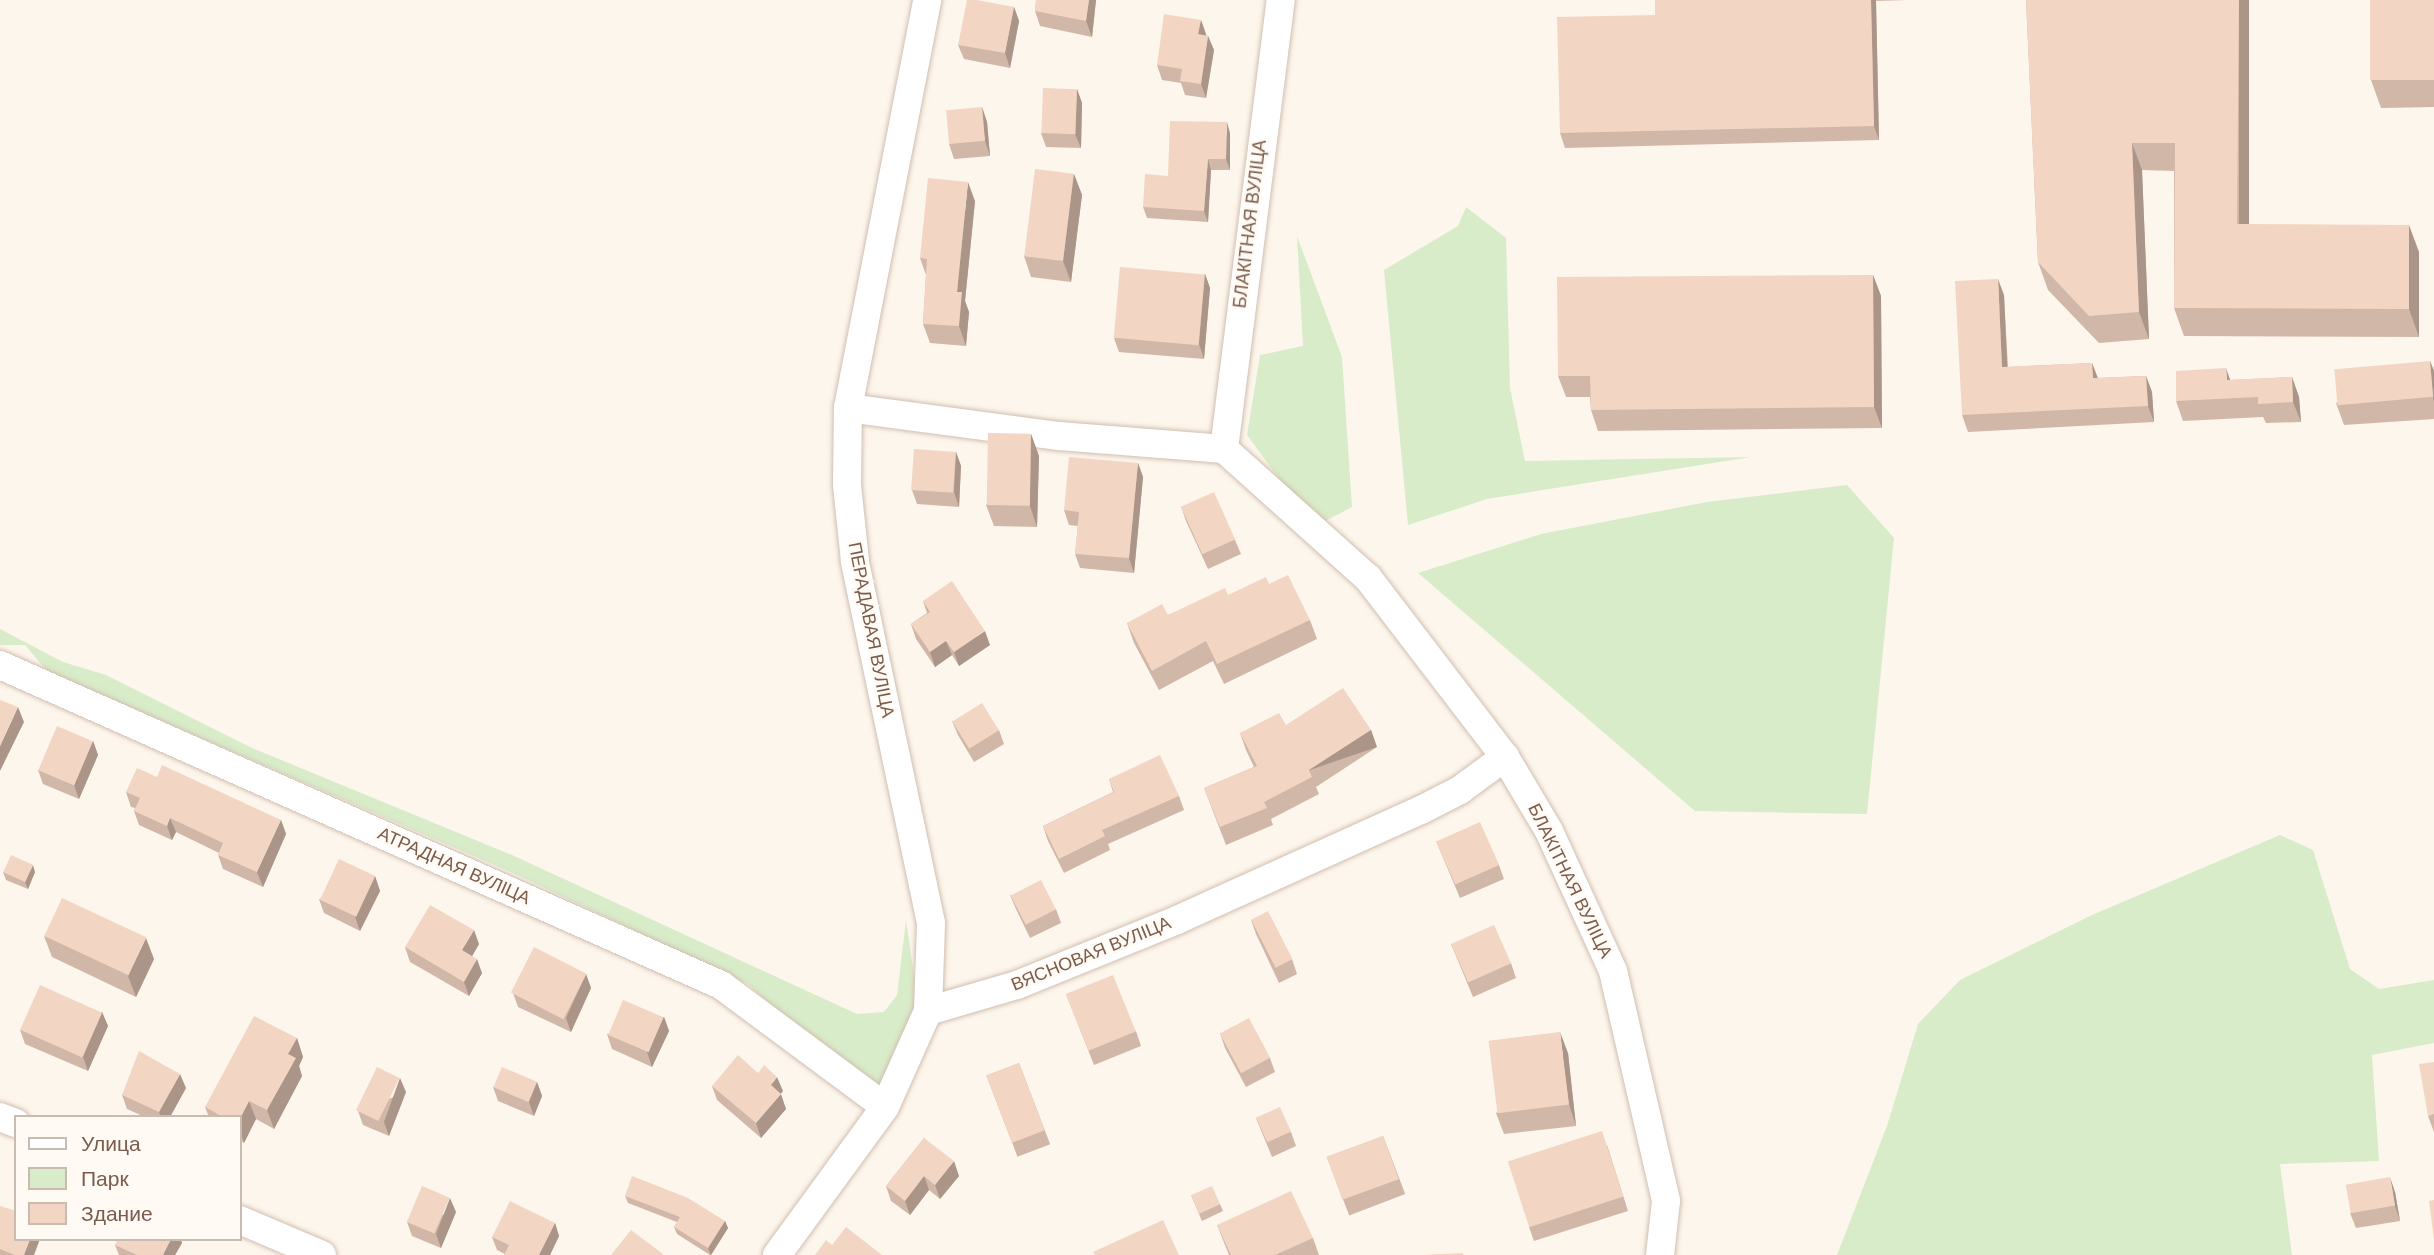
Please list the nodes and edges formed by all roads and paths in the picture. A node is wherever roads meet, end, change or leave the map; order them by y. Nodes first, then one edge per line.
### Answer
1 (928, 0) edge
2 (1281, 0) edge
3 (848, 408) junction
4 (1224, 449) junction
5 (0, 665) edge
6 (1506, 757) junction
7 (928, 1011) junction
8 (885, 1107) junction
9 (242, 1221) edge
10 (322, 1255) edge
11 (777, 1255) edge
12 (1660, 1255) edge

1 - 3 street, ПЕРАДАВАЯ ВУЛІЦА
2 - 4 street, БЛАКІТНАЯ ВУЛІЦА
3 - 4 street
3 - 7 street, ПЕРАДАВАЯ ВУЛІЦА
4 - 6 street, БЛАКІТНАЯ ВУЛІЦА
5 - 8 street, АТРАДНАЯ ВУЛІЦА
6 - 7 street, ВЯСНОВАЯ ВУЛІЦА
6 - 12 street, БЛАКІТНАЯ ВУЛІЦА
7 - 8 street
8 - 11 street
9 - 10 street

